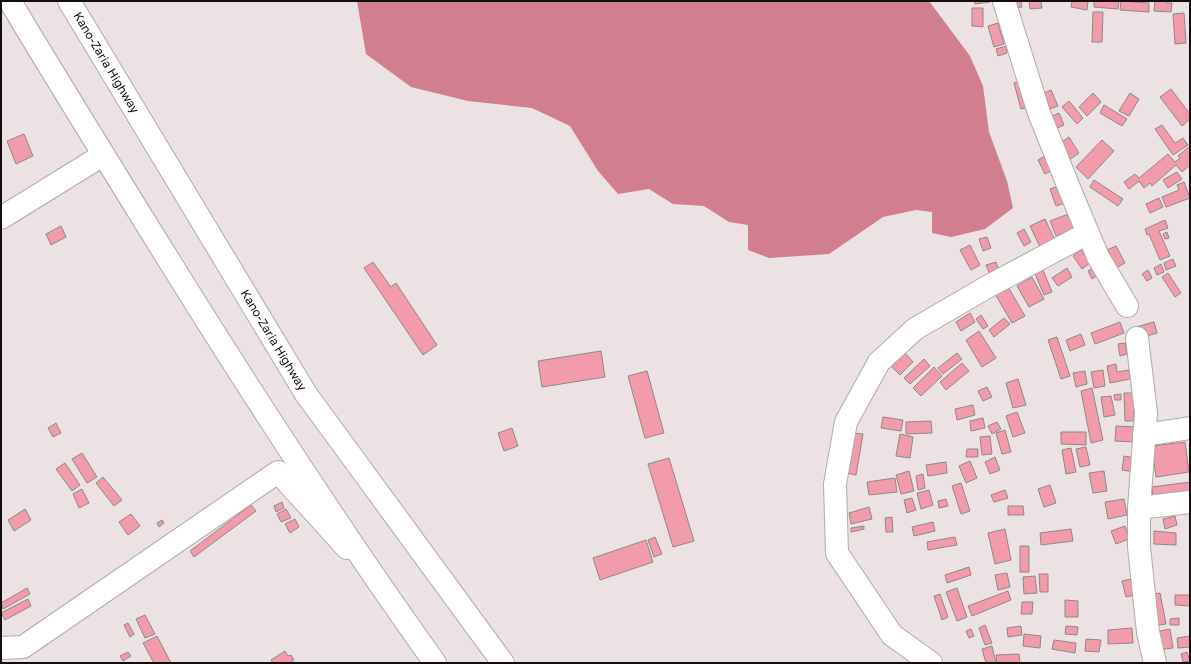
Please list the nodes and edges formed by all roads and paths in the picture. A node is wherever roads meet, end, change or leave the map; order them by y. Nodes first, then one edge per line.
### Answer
1 (10, 1) edge
2 (69, 1) edge
3 (1004, 1) edge
4 (103, 155) junction
5 (1, 218) edge
6 (1088, 233) junction
7 (1126, 306) dead end
8 (1137, 338) dead end
9 (1190, 428) edge
10 (1144, 435) junction
11 (1190, 502) edge
12 (1139, 508) junction
13 (376, 580) junction
14 (1, 648) edge
15 (435, 663) edge
16 (503, 663) edge
17 (931, 663) edge
18 (1155, 663) edge

1 - 4 main road
2 - 16 main road, Kano-Zaria Highway
3 - 6 main road
4 - 5 main road
4 - 13 main road
6 - 7 main road
6 - 17 main road
8 - 10 main road
9 - 10 main road
10 - 12 main road
11 - 12 main road
12 - 18 main road
13 - 14 main road
13 - 15 main road

